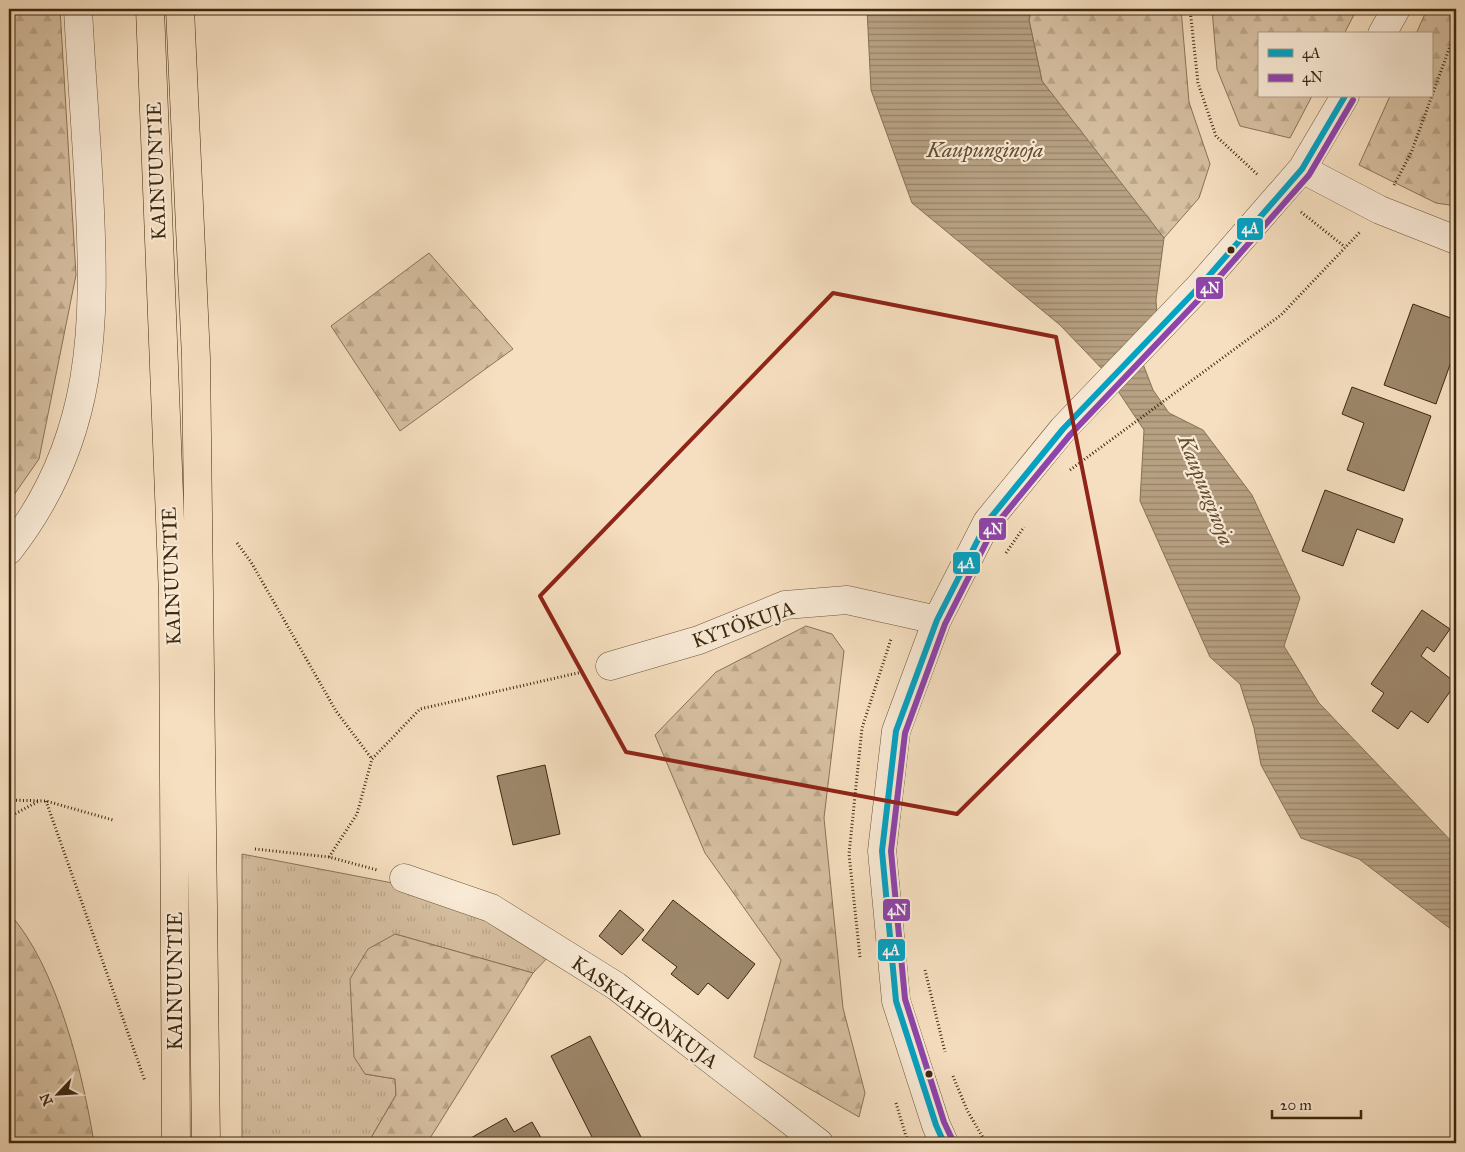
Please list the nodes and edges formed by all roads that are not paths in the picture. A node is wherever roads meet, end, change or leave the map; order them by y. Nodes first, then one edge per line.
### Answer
1 (78, 9) edge
2 (150, 9) edge
3 (180, 9) edge
4 (1396, 9) edge
5 (1383, 32) edge
6 (1344, 98) edge
7 (1302, 169) junction
8 (1456, 240) edge
9 (9, 550) edge
10 (937, 620) junction
11 (610, 666) road end
12 (404, 878) road end
13 (176, 1143) edge
14 (206, 1143) edge
15 (819, 1143) edge
16 (944, 1143) edge

1 - 9 street
2 - 13 highway, KAINUUNTIE
3 - 14 highway, KAINUUNTIE
4 - 5 street
6 - 7 street
7 - 8 street
7 - 10 street
10 - 11 street, KYTÖKUJA
10 - 16 street
12 - 15 street, KASKIAHONKUJA

